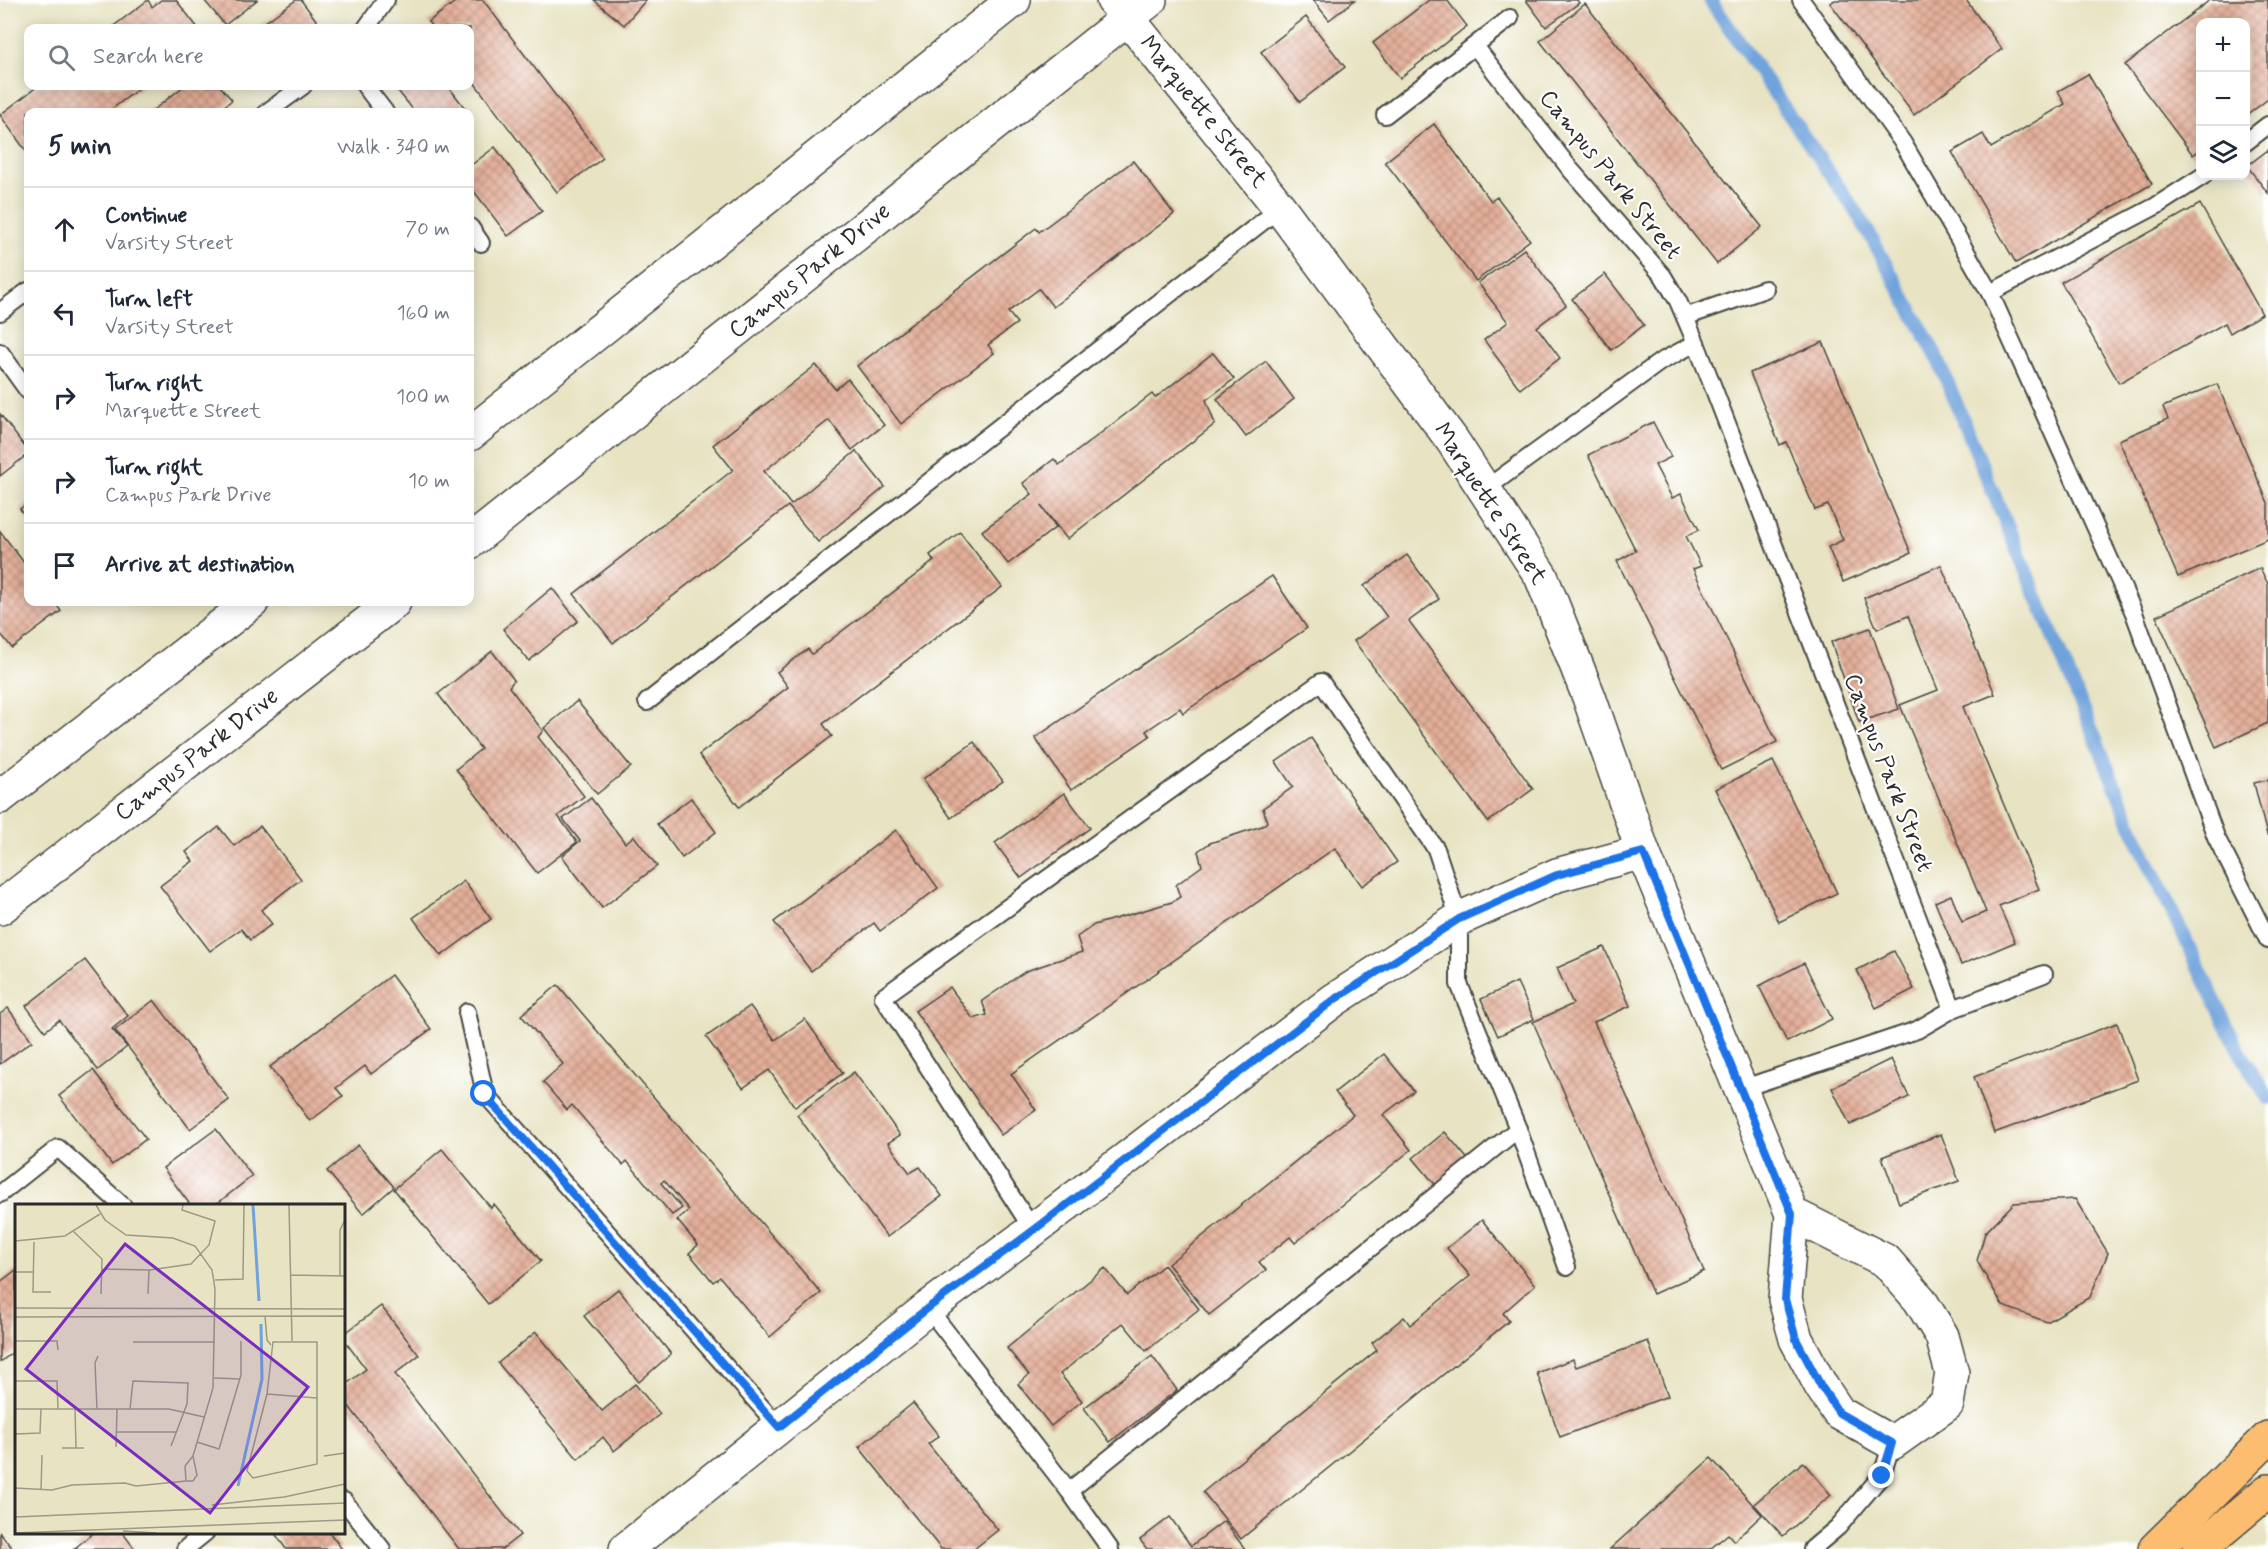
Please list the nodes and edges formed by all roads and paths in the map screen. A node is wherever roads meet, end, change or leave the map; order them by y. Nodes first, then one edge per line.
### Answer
1 (386, 0) edge
2 (1014, 0) edge
3 (1801, 0) edge
4 (1130, 6) edge
5 (1510, 18) dead end
6 (369, 24) edge
7 (1474, 46) junction
8 (297, 90) edge
9 (368, 90) edge
10 (273, 108) edge
11 (382, 108) edge
12 (1385, 115) dead end
13 (2268, 125) edge
14 (2250, 139) edge
15 (2197, 180) edge
16 (1280, 208) junction
17 (474, 233) edge
18 (481, 243) dead end
19 (1765, 289) dead end
20 (1990, 293) junction
21 (24, 294) edge
22 (0, 312) edge
23 (1685, 317) junction
24 (1696, 343) junction
25 (0, 352) edge
26 (24, 385) edge
27 (474, 431) edge
28 (1484, 490) junction
29 (474, 539) edge
30 (247, 606) edge
31 (389, 606) edge
32 (647, 702) dead end
33 (0, 797) edge
34 (1643, 852) junction
35 (0, 908) edge
36 (1459, 919) junction
37 (2268, 940) edge
38 (2044, 974) dead end
39 (1953, 1009) junction
40 (467, 1012) dead end
41 (1741, 1089) junction
42 (1518, 1129) junction
43 (0, 1194) edge
44 (121, 1204) edge
45 (1792, 1214) junction
46 (1034, 1230) junction
47 (1567, 1267) dead end
48 (928, 1308) junction
49 (779, 1427) junction
50 (2268, 1438) edge
51 (1892, 1443) junction
52 (1068, 1491) junction
53 (2268, 1491) edge
54 (345, 1502) edge
55 (205, 1534) edge
56 (185, 1549) edge
57 (382, 1549) edge
58 (626, 1549) edge
59 (1110, 1549) edge
60 (1812, 1549) edge
61 (2155, 1549) edge
62 (2199, 1549) edge

1 - 6 lane
2 - 27 street
3 - 20 lane
4 - 16 street, Marquette Street
4 - 29 street, Campus Park Drive
5 - 7 lane
7 - 12 lane
7 - 23 lane, Campus Park Street
8 - 10 lane
9 - 11 lane
13 - 14 lane
15 - 20 lane
16 - 28 street, Marquette Street
16 - 32 lane
17 - 18 lane
19 - 23 lane
20 - 37 lane
21 - 22 lane
23 - 24 lane, Campus Park Street
24 - 28 lane
24 - 39 lane, Campus Park Street
25 - 26 lane
28 - 34 street, Marquette Street
30 - 33 street
31 - 35 street, Campus Park Drive
34 - 36 street
34 - 41 street, Marquette Street
36 - 42 lane
36 - 46 street
36 - 46 lane
38 - 39 lane
39 - 41 lane
40 - 49 lane
41 - 45 street, Marquette Street
42 - 47 lane
42 - 52 lane
43 - 44 lane
45 - 51 street, Marquette Street
45 - 51 street
46 - 48 street
48 - 49 street
48 - 52 lane
49 - 58 street
50 - 61 highway
51 - 60 lane
52 - 59 lane
53 - 62 highway
54 - 57 lane
55 - 56 lane

